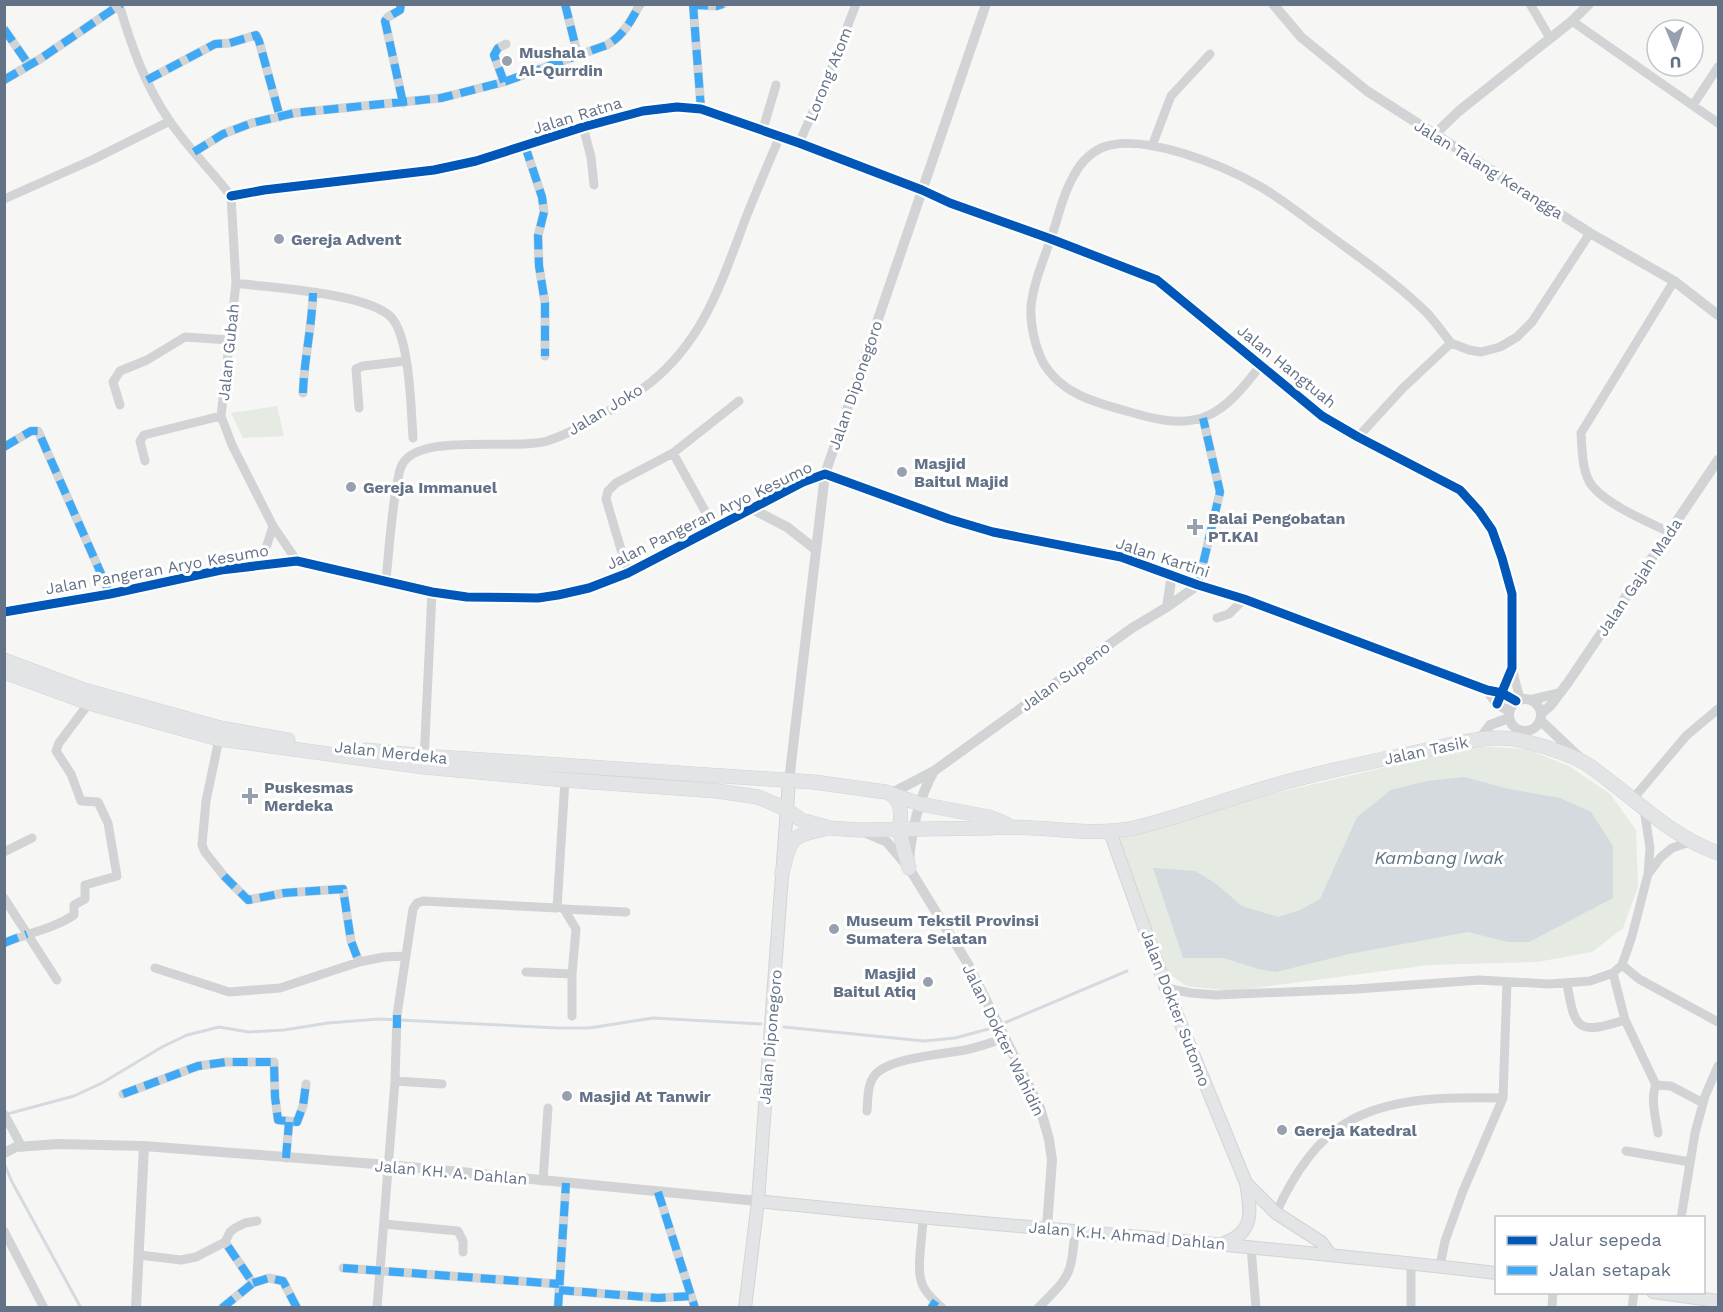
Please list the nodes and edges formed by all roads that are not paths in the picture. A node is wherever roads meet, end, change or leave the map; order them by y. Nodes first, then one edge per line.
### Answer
1 (401, 4) edge
2 (565, 4) edge
3 (640, 4) edge
4 (723, 4) edge
5 (856, 4) edge
6 (986, 4) edge
7 (1273, 4) edge
8 (1530, 4) edge
9 (1589, 4) edge
10 (120, 5) edge
11 (693, 5) edge
12 (1572, 21) junction
13 (4, 29) edge
14 (1550, 38) junction
15 (506, 44) dead end
16 (1210, 54) dead end
17 (578, 56) junction
18 (30, 65) junction
19 (1719, 67) edge
20 (4, 80) edge
21 (147, 80) junction
22 (504, 82) junction
23 (776, 85) dead end
24 (403, 103) junction
25 (1693, 105) junction
26 (701, 109) junction
27 (280, 117) junction
28 (170, 121) junction
29 (1719, 123) edge
30 (583, 127) junction
31 (763, 129) junction
32 (1434, 135) junction
33 (780, 136) junction
34 (799, 143) junction
35 (525, 146) junction
36 (1152, 146) junction
37 (194, 152) junction
38 (594, 185) dead end
39 (922, 190) junction
40 (231, 196) junction
41 (4, 199) edge
42 (1590, 233) junction
43 (1051, 238) junction
44 (1674, 281) junction
45 (236, 283) junction
46 (313, 293) junction
47 (1719, 315) edge
48 (229, 340) junction
49 (1450, 343) junction
50 (545, 356) dead end
51 (406, 361) junction
52 (1261, 365) junction
53 (303, 393) dead end
54 (739, 401) dead end
55 (120, 405) dead end
56 (360, 408) dead end
57 (221, 416) junction
58 (1203, 418) junction
59 (1358, 437) junction
60 (413, 438) dead end
61 (4, 447) edge
62 (673, 453) junction
63 (1719, 460) edge
64 (145, 461) dead end
65 (825, 474) junction
66 (752, 509) junction
67 (273, 526) junction
68 (715, 529) junction
69 (1669, 532) junction
70 (815, 549) junction
71 (297, 561) junction
72 (261, 564) junction
73 (628, 573) junction
74 (1172, 574) junction
75 (386, 580) junction
76 (1198, 585) junction
77 (432, 592) junction
78 (110, 594) junction
79 (1244, 598) junction
80 (1167, 607) junction
81 (4, 612) edge
82 (1218, 618) dead end
83 (4, 660) edge
84 (1512, 668) junction
85 (4, 672) edge
86 (1487, 690) junction
87 (1502, 693) junction
88 (1560, 693) junction
89 (1522, 700) junction
90 (89, 704) junction
91 (1497, 704) junction
92 (1719, 709) edge
93 (1509, 714) junction
94 (1541, 717) junction
95 (219, 739) junction
96 (1480, 739) junction
97 (424, 761) junction
98 (1586, 764) junction
99 (934, 771) junction
100 (565, 780) junction
101 (789, 781) junction
102 (890, 794) junction
103 (1632, 800) junction
104 (920, 804) junction
105 (786, 809) junction
106 (1644, 809) junction
107 (1009, 825) junction
108 (830, 828) junction
109 (915, 828) junction
110 (900, 829) junction
111 (858, 830) junction
112 (1110, 832) junction
113 (32, 838) dead end
114 (1690, 842) junction
115 (4, 852) edge
116 (1719, 853) edge
117 (909, 868) junction
118 (782, 873) junction
119 (1648, 874) junction
120 (4, 898) edge
121 (561, 909) junction
122 (626, 912) dead end
123 (27, 934) junction
124 (4, 943) edge
125 (406, 956) junction
126 (358, 962) junction
127 (1622, 965) junction
128 (154, 968) dead end
129 (526, 972) dead end
130 (1613, 973) junction
131 (572, 974) junction
132 (57, 980) dead end
133 (1507, 982) junction
134 (1567, 984) junction
135 (1166, 988) junction
136 (572, 1016) dead end
137 (1625, 1020) junction
138 (1719, 1022) edge
139 (1001, 1030) junction
140 (1719, 1066) edge
141 (395, 1081) junction
142 (306, 1084) dead end
143 (442, 1084) dead end
144 (1656, 1085) junction
145 (123, 1094) dead end
146 (1503, 1098) junction
147 (1703, 1103) junction
148 (548, 1108) dead end
149 (867, 1111) dead end
150 (4, 1114) edge
151 (289, 1122) junction
152 (1658, 1133) dead end
153 (144, 1146) junction
154 (19, 1147) junction
155 (1626, 1151) dead end
156 (4, 1153) edge
157 (286, 1158) junction
158 (1690, 1162) junction
159 (388, 1166) junction
160 (543, 1181) junction
161 (566, 1183) junction
162 (1246, 1183) junction
163 (658, 1192) junction
164 (758, 1201) junction
165 (1276, 1213) junction
166 (1680, 1216) edge
167 (923, 1218) junction
168 (257, 1221) dead end
169 (384, 1224) junction
170 (1047, 1227) junction
171 (1075, 1230) junction
172 (4, 1231) edge
173 (225, 1242) junction
174 (1222, 1244) junction
175 (1251, 1246) junction
176 (463, 1252) dead end
177 (1330, 1254) junction
178 (140, 1255) junction
179 (1411, 1264) junction
180 (1440, 1266) junction
181 (343, 1268) dead end
182 (379, 1272) junction
183 (1495, 1273) edge
184 (253, 1283) junction
185 (559, 1287) junction
186 (1674, 1294) edge
187 (691, 1296) junction
188 (1719, 1301) edge
189 (936, 1306) edge
190 (44, 1308) edge
191 (136, 1308) edge
192 (222, 1308) edge
193 (297, 1308) edge
194 (377, 1308) edge
195 (558, 1308) edge
196 (695, 1308) edge
197 (745, 1308) edge
198 (1038, 1308) edge
199 (1256, 1308) edge
200 (1411, 1308) edge

1 - 24 street
2 - 17 street
3 - 17 street
4 - 11 street
5 - 34 street, Lorong Atom
6 - 39 street, Jalan Diponegoro
7 - 32 street, Jalan Talang Kerangga
8 - 14 street
9 - 12 street
10 - 18 street
10 - 21 street
11 - 26 street
12 - 14 street
12 - 25 street
13 - 18 street
14 - 32 street
15 - 22 street
16 - 36 street
17 - 22 street
18 - 20 street
19 - 25 street
21 - 27 street
21 - 28 street
22 - 24 street
23 - 31 street
24 - 27 street
25 - 29 street
26 - 30 street, Jalan Ratna
26 - 31 street, Jalan Ratna
27 - 37 street
28 - 37 street
28 - 41 street
30 - 35 street, Jalan Ratna
30 - 38 street
31 - 33 street, Jalan Ratna
32 - 42 street, Jalan Talang Kerangga
33 - 34 street, Jalan Ratna
33 - 75 street, Jalan Joko
34 - 39 street, Jalan Ratna
35 - 40 street, Jalan Ratna
35 - 50 street
36 - 43 street
36 - 49 street
37 - 40 street
39 - 43 street, Jalan Hangtuah
39 - 65 street, Jalan Diponegoro
40 - 45 street, Jalan Gubah
42 - 44 street, Jalan Talang Kerangga
42 - 49 street
43 - 52 street, Jalan Hangtuah
43 - 58 street
44 - 47 street, Jalan Talang Kerangga
44 - 69 street
45 - 46 street
45 - 48 street, Jalan Gubah
46 - 51 street
46 - 53 street
48 - 55 street
48 - 57 street, Jalan Gubah
49 - 59 street
51 - 56 street
51 - 60 street
52 - 58 street
52 - 59 street, Jalan Hangtuah
54 - 62 street
57 - 64 street
57 - 67 street, Jalan Gubah
58 - 76 street
59 - 84 street, Jalan Hangtuah
61 - 78 street
62 - 68 street
62 - 73 street
63 - 69 street, Jalan Gajah Mada
65 - 66 street, Jalan Pangeran Aryo Kesumo
65 - 70 street, Jalan Diponegoro
65 - 74 street, Jalan Kartini
66 - 68 street, Jalan Pangeran Aryo Kesumo
66 - 70 street
67 - 71 street, Jalan Gubah
67 - 72 street
68 - 73 street, Jalan Pangeran Aryo Kesumo
69 - 88 street, Jalan Gajah Mada
70 - 101 street, Jalan Diponegoro
71 - 72 street, Jalan Pangeran Aryo Kesumo
71 - 75 street, Jalan Pangeran Aryo Kesumo
72 - 78 street, Jalan Pangeran Aryo Kesumo
73 - 77 street, Jalan Pangeran Aryo Kesumo
74 - 76 street, Jalan Kartini
74 - 80 street
75 - 77 street, Jalan Pangeran Aryo Kesumo
76 - 79 street, Jalan Kartini
76 - 80 street, Jalan Supeno
77 - 97 street
78 - 81 street, Jalan Pangeran Aryo Kesumo
79 - 82 street
79 - 86 street, Jalan Kartini
80 - 99 street, Jalan Supeno
83 - 97 main road, Jalan Merdeka
84 - 87 street
84 - 89 street
85 - 90 main road, Jalan Merdeka
86 - 87 street, Jalan Kartini
86 - 91 street
87 - 89 street, Jalan Kartini
87 - 91 street
88 - 89 street
88 - 94 street, Jalan Gajah Mada
89 - 93 street
89 - 94 street
90 - 95 main road, Jalan Merdeka
90 - 123 street
91 - 93 street
92 - 103 street
93 - 94 street
93 - 96 street
94 - 98 street
95 - 97 main road, Jalan Merdeka
95 - 126 street
96 - 98 main road, Jalan Tasik
96 - 112 main road, Jalan Tasik
97 - 100 main road, Jalan Merdeka
97 - 101 main road, Jalan Merdeka
98 - 103 main road, Jalan Tasik
99 - 102 street, Jalan Supeno
99 - 104 street
100 - 105 main road, Jalan Merdeka
100 - 121 street
101 - 102 main road, Jalan Merdeka
101 - 105 main road, Jalan Diponegoro
102 - 104 main road, Jalan Merdeka
102 - 110 main road
103 - 106 main road, Jalan Tasik
104 - 107 main road, Jalan Merdeka
104 - 109 street
105 - 108 main road, Jalan Merdeka
105 - 118 main road, Jalan Diponegoro
106 - 114 main road, Jalan Tasik
106 - 119 street
107 - 109 main road
107 - 112 main road, Jalan Tasik
108 - 111 main road
108 - 118 main road
109 - 110 main road
109 - 117 street
110 - 111 main road
110 - 117 main road
111 - 117 street, Jalan Dokter Wahidin
112 - 135 main road, Jalan Dokter Sutomo
113 - 115 street
114 - 116 main road, Jalan Tasik
114 - 119 street
117 - 139 street, Jalan Dokter Wahidin
118 - 164 main road, Jalan Diponegoro
119 - 127 street
120 - 123 street
121 - 122 street
121 - 125 street
121 - 131 street
123 - 124 street
123 - 132 street
125 - 126 street
125 - 141 street
126 - 128 street
127 - 130 street
127 - 138 street
129 - 131 street
130 - 134 street
130 - 137 street
131 - 136 street
133 - 134 street
133 - 135 street
133 - 146 street
134 - 137 street
135 - 162 main road, Jalan Dokter Sutomo
137 - 144 street
139 - 149 street
139 - 170 street, Jalan Dokter Wahidin
140 - 147 street
141 - 143 street
141 - 159 street
142 - 151 street
144 - 147 street
144 - 152 street
145 - 151 street
146 - 165 street
146 - 180 street
147 - 158 street
148 - 160 street
150 - 154 street
151 - 157 street
153 - 154 street, Jalan KH. A. Dahlan
153 - 157 street, Jalan KH. A. Dahlan
153 - 178 street
154 - 156 street
155 - 158 street
157 - 159 street, Jalan KH. A. Dahlan
158 - 166 street
159 - 160 street, Jalan KH. A. Dahlan
159 - 169 street
160 - 161 street, Jalan KH. A. Dahlan
161 - 163 street, Jalan KH. A. Dahlan
161 - 185 street
162 - 165 main road
162 - 174 main road
163 - 164 street, Jalan KH. A. Dahlan
163 - 187 street
164 - 167 main road, Jalan K.H. Ahmad Dahlan
164 - 197 main road, Jalan Diponegoro
165 - 177 main road
167 - 170 main road, Jalan K.H. Ahmad Dahlan
167 - 189 street
168 - 173 street
169 - 176 street
169 - 182 street
170 - 171 main road, Jalan K.H. Ahmad Dahlan
171 - 174 main road, Jalan K.H. Ahmad Dahlan
171 - 198 street
172 - 190 street
173 - 178 street
173 - 184 street
174 - 175 main road, Jalan K.H. Ahmad Dahlan
175 - 177 main road, Jalan K.H. Ahmad Dahlan
175 - 199 street
177 - 179 main road, Jalan K.H. Ahmad Dahlan
178 - 191 street
179 - 180 main road, Jalan K.H. Ahmad Dahlan
179 - 200 street
180 - 183 main road, Jalan K.H. Ahmad Dahlan
181 - 182 street
182 - 185 street
182 - 194 street
184 - 192 street
184 - 193 street
185 - 187 street
185 - 195 street
186 - 188 main road
187 - 196 street

